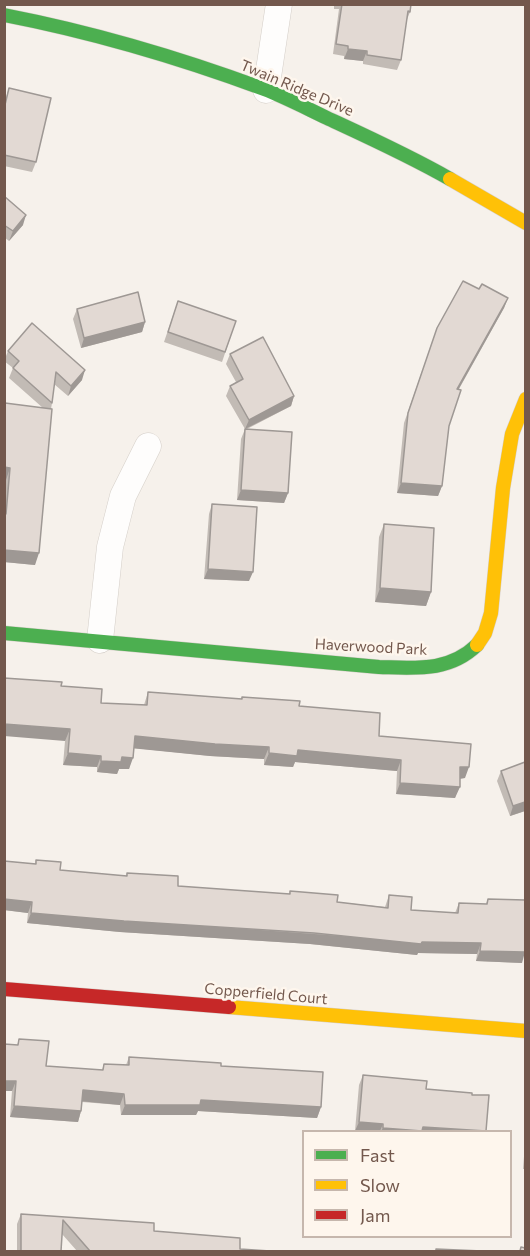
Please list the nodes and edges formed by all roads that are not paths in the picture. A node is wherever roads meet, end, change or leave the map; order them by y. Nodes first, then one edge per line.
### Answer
1 (279, 4) edge
2 (4, 15) edge
3 (266, 90) junction
4 (525, 223) edge
5 (525, 399) edge
6 (148, 446) dead end
7 (4, 633) edge
8 (100, 640) junction
9 (4, 989) edge
10 (525, 1031) edge

1 - 3 street
2 - 3 street, Twain Ridge Drive
3 - 4 street, Twain Ridge Drive
5 - 8 street, Haverwood Park
6 - 8 street
7 - 8 street, Haverwood Park
9 - 10 street, Copperfield Court

